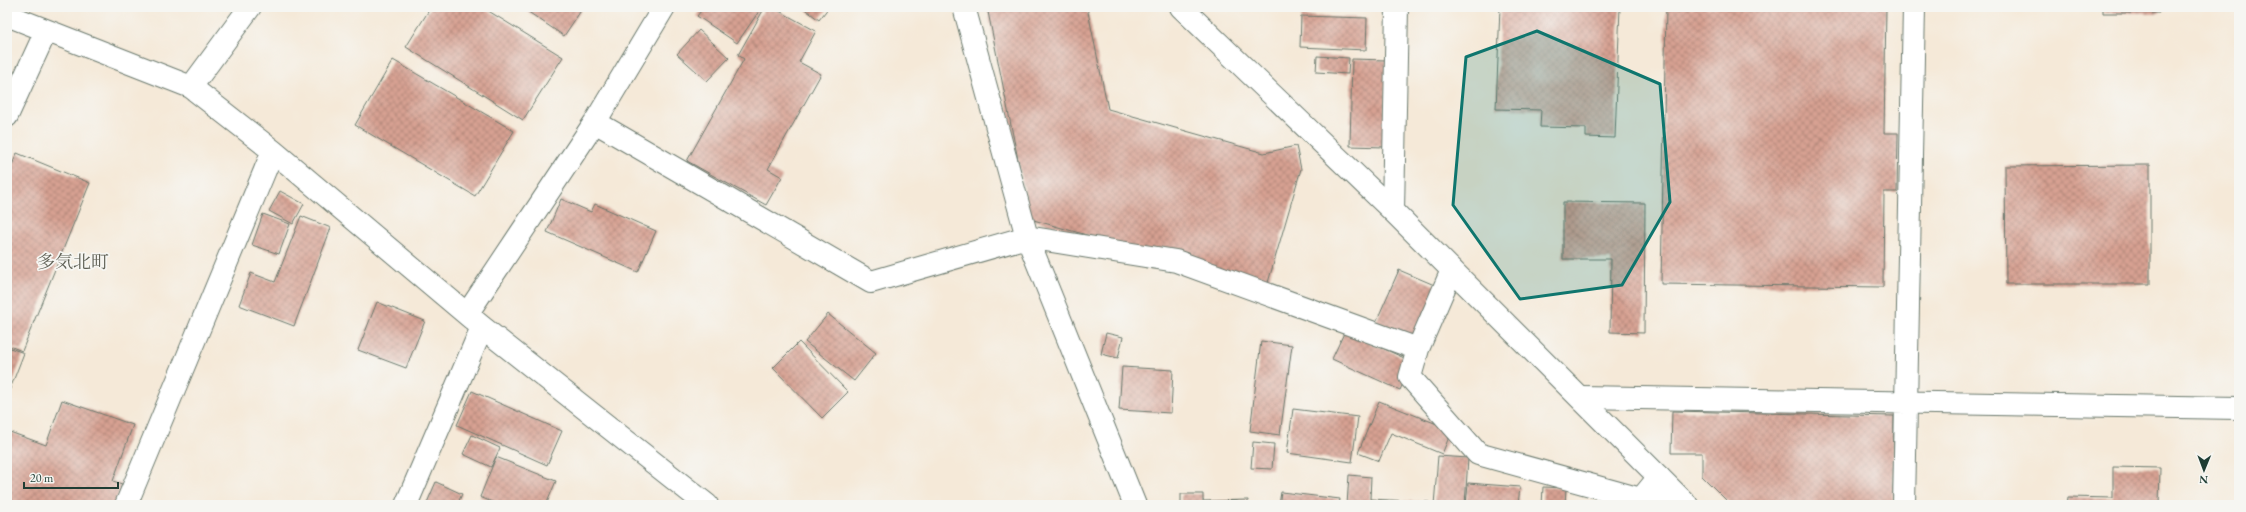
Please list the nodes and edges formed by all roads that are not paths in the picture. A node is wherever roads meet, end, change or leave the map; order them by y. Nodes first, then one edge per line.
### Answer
1 (250, 7) edge
2 (664, 7) edge
3 (964, 7) edge
4 (1181, 7) edge
5 (1397, 7) edge
6 (1914, 7) edge
7 (7, 15) edge
8 (46, 31) junction
9 (191, 87) junction
10 (7, 116) edge
11 (595, 122) junction
12 (273, 151) junction
13 (1393, 211) junction
14 (1027, 237) junction
15 (1452, 270) junction
16 (474, 321) junction
17 (1418, 349) junction
18 (1580, 397) junction
19 (1906, 402) junction
20 (2239, 408) edge
21 (1658, 477) junction
22 (687, 498) edge
23 (126, 505) edge
24 (406, 505) edge
25 (707, 505) edge
26 (1135, 505) edge
27 (1661, 505) edge
28 (1687, 505) edge
29 (1904, 505) edge

1 - 9 street
2 - 11 street
3 - 14 street
4 - 13 street
5 - 13 street
6 - 19 street
7 - 8 street
8 - 9 street
8 - 10 street
9 - 12 street
11 - 14 street
11 - 16 street
12 - 16 street
12 - 23 street
13 - 15 street
14 - 17 street
14 - 26 street
15 - 17 street
15 - 18 street
16 - 22 street
16 - 24 street
17 - 21 street
18 - 19 street
18 - 21 street
19 - 20 street
19 - 29 street
21 - 27 street
21 - 28 street
22 - 25 street

